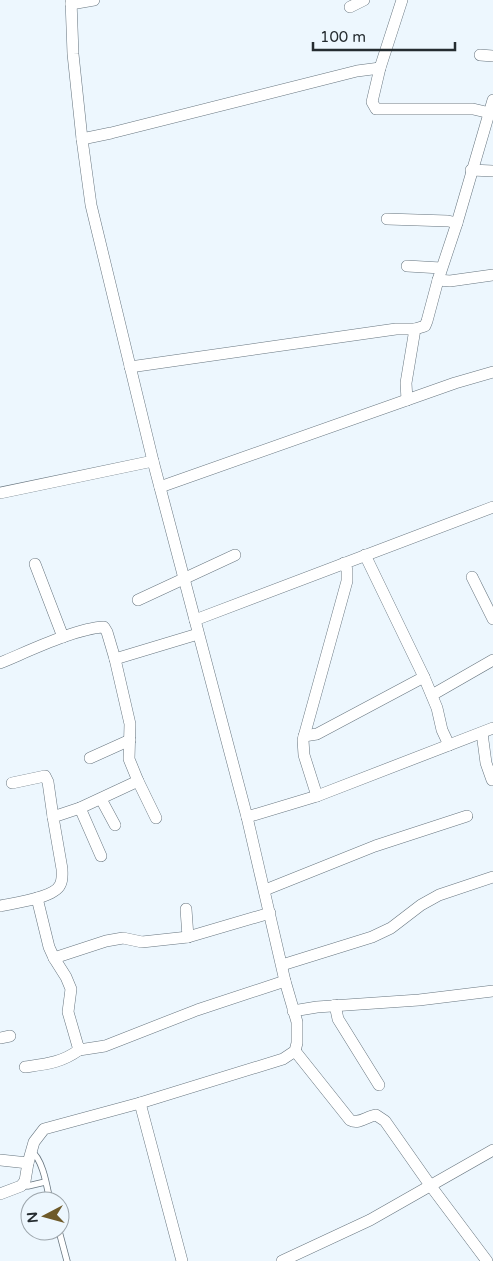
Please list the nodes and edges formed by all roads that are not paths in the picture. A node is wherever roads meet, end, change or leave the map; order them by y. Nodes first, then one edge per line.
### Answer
1 (94, 0) edge
2 (364, 0) edge
3 (402, 0) edge
4 (71, 2) edge
5 (350, 8) dead end
6 (480, 55) dead end
7 (493, 56) edge
8 (380, 68) junction
9 (493, 100) edge
10 (490, 113) junction
11 (82, 139) junction
12 (471, 170) junction
13 (493, 171) edge
14 (387, 219) dead end
15 (457, 223) junction
16 (407, 266) dead end
17 (441, 268) junction
18 (493, 275) edge
19 (438, 280) junction
20 (415, 329) junction
21 (130, 367) junction
22 (493, 372) edge
23 (407, 400) junction
24 (153, 461) junction
25 (160, 487) junction
26 (0, 494) edge
27 (491, 512) edge
28 (235, 555) dead end
29 (365, 555) junction
30 (344, 563) junction
31 (35, 564) dead end
32 (183, 577) junction
33 (472, 577) dead end
34 (138, 600) dead end
35 (493, 619) edge
36 (194, 620) junction
37 (198, 634) junction
38 (63, 637) junction
39 (115, 659) junction
40 (493, 660) edge
41 (0, 663) edge
42 (424, 677) junction
43 (432, 695) junction
44 (488, 730) edge
45 (304, 736) junction
46 (130, 740) junction
47 (450, 745) junction
48 (90, 758) dead end
49 (492, 780) edge
50 (138, 781) junction
51 (12, 783) dead end
52 (317, 796) junction
53 (101, 799) junction
54 (80, 808) junction
55 (467, 816) dead end
56 (54, 817) junction
57 (156, 818) dead end
58 (247, 818) junction
59 (115, 825) dead end
60 (101, 856) dead end
61 (493, 876) edge
62 (264, 890) junction
63 (37, 898) junction
64 (0, 906) edge
65 (186, 909) dead end
66 (270, 913) junction
67 (188, 937) junction
68 (54, 958) junction
69 (282, 965) junction
70 (285, 981) junction
71 (493, 991) edge
72 (335, 1005) junction
73 (293, 1011) junction
74 (79, 1050) junction
75 (295, 1051) junction
76 (25, 1068) dead end
77 (379, 1085) dead end
78 (140, 1103) junction
79 (493, 1150) edge
80 (31, 1151) junction
81 (0, 1160) edge
82 (28, 1163) junction
83 (45, 1182) junction
84 (21, 1186) junction
85 (430, 1186) junction
86 (47, 1191) edge
87 (0, 1194) edge
88 (61, 1241) edge
89 (66, 1261) edge
90 (182, 1261) edge
91 (282, 1261) edge
92 (487, 1261) edge

1 - 4 street
2 - 5 street
3 - 8 street
4 - 11 street
6 - 7 street
8 - 10 street
8 - 11 street
9 - 10 street
10 - 12 street
11 - 21 street
12 - 13 street
12 - 15 street
14 - 15 street
15 - 17 street
16 - 17 street
17 - 19 street
18 - 19 street
19 - 20 street
20 - 21 street
20 - 23 street
21 - 24 street
22 - 23 street
23 - 25 street
24 - 25 street
24 - 26 street
25 - 32 street
27 - 29 street
28 - 32 street
29 - 30 street
29 - 42 street
30 - 36 street
30 - 45 street
31 - 38 street
32 - 34 street
32 - 36 street
33 - 35 street
36 - 37 street
37 - 39 street
37 - 58 street
38 - 39 street
38 - 41 street
39 - 46 street
40 - 43 street
42 - 43 street
42 - 45 street
43 - 47 street
44 - 47 street
44 - 49 street
45 - 52 street
46 - 48 street
46 - 50 street
47 - 52 street
50 - 53 street
50 - 57 street
51 - 56 street
52 - 58 street
53 - 54 street
53 - 59 street
54 - 56 street
54 - 60 street
55 - 62 street
56 - 63 street
58 - 62 street
61 - 69 street
62 - 66 street
63 - 64 street
63 - 68 street
65 - 67 street
66 - 67 street
66 - 69 street
67 - 68 street
68 - 74 street
69 - 70 street
70 - 73 street
70 - 74 street
71 - 72 street
72 - 73 street
72 - 77 street
73 - 75 street
74 - 76 street
75 - 78 street
75 - 85 street
78 - 80 street
78 - 90 street
79 - 85 street
80 - 82 street
80 - 83 lane
81 - 82 street
82 - 84 street
83 - 84 lane
83 - 86 lane
84 - 87 street
85 - 91 street
85 - 92 street
88 - 89 lane

